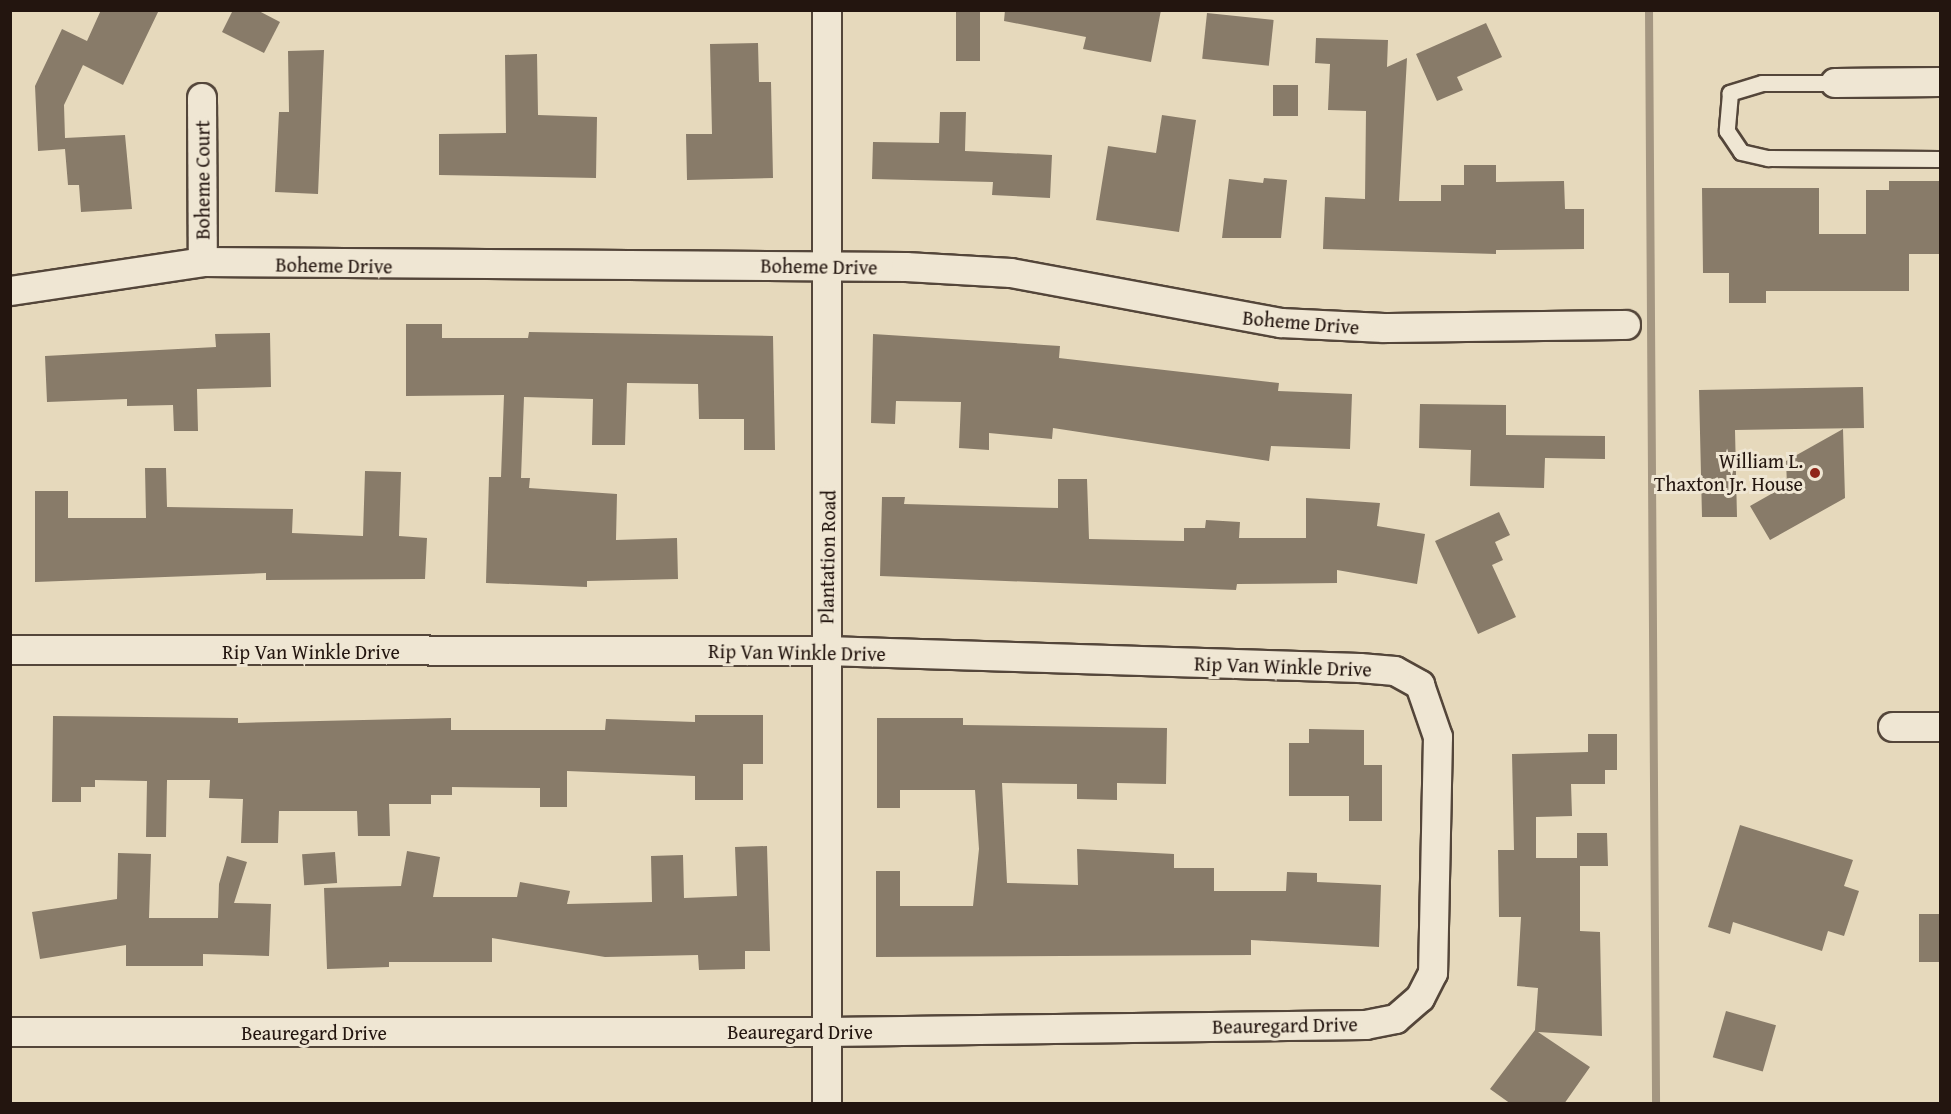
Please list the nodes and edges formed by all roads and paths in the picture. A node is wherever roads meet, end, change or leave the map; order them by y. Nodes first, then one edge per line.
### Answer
1 (827, 10) edge
2 (1835, 82) joint
3 (1941, 82) edge
4 (202, 98) dead end
5 (1941, 159) edge
6 (203, 262) junction
7 (829, 265) junction
8 (10, 291) edge
9 (1626, 325) dead end
10 (10, 650) edge
11 (826, 651) junction
12 (1893, 727) dead end
13 (1941, 727) edge
14 (1436, 841) joint
15 (10, 1032) edge
16 (827, 1032) junction
17 (827, 1104) edge

1 - 7 street, Plantation Road
2 - 3 street
2 - 5 lane
4 - 6 street, Boheme Court
6 - 7 street, Boheme Drive
6 - 8 street, Boheme Drive
7 - 9 street, Boheme Drive
7 - 11 street, Plantation Road
10 - 11 street, Rip Van Winkle Drive
11 - 14 street, Rip Van Winkle Drive
11 - 16 street, Plantation Road
12 - 13 street
14 - 16 street, Beauregard Drive
15 - 16 street, Beauregard Drive
16 - 17 street, Plantation Road

